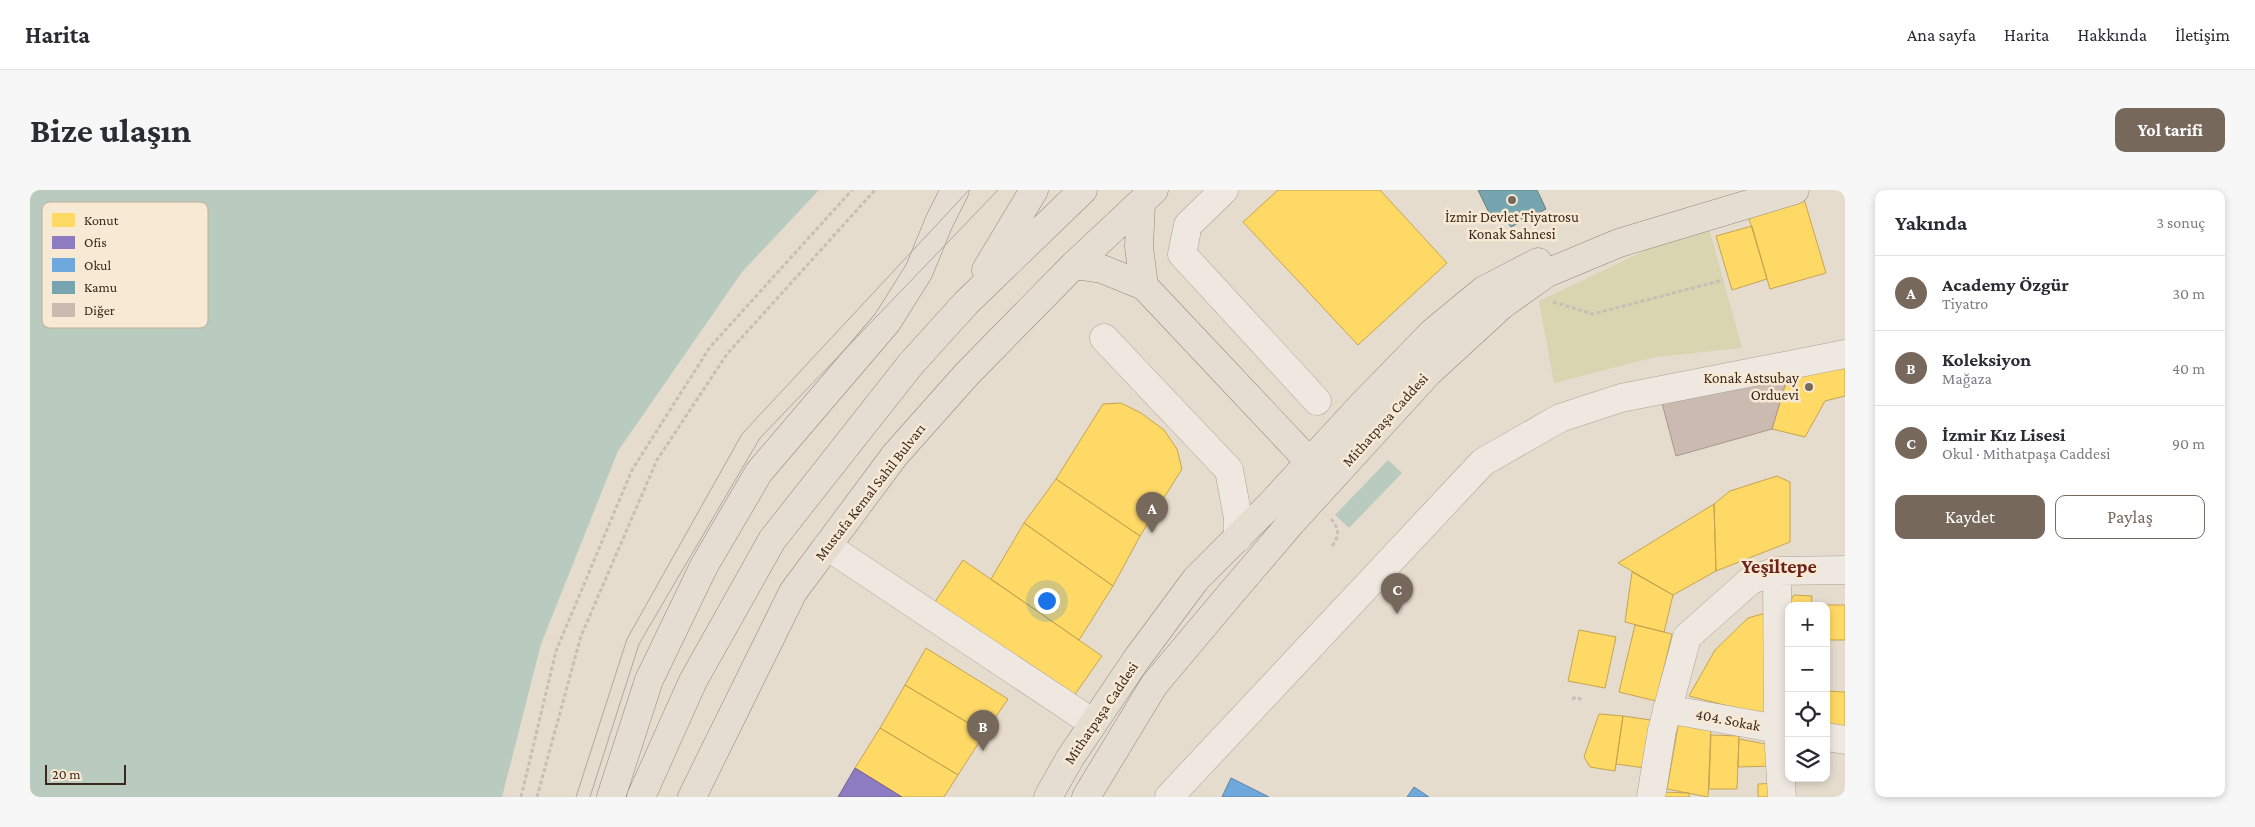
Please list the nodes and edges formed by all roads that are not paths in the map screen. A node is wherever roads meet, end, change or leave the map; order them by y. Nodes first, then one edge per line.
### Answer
1 (955, 190) edge
2 (1034, 190) edge
3 (1083, 190) edge
4 (1224, 190) edge
5 (1742, 190) edge
6 (1796, 190) edge
7 (1147, 197) edge
8 (1074, 265) junction
9 (1144, 286) junction
10 (966, 303) junction
11 (1104, 338) dead end
12 (1845, 354) edge
13 (1317, 402) dead end
14 (1308, 463) junction
15 (1329, 482) junction
16 (1238, 538) junction
17 (827, 546) junction
18 (1845, 570) edge
19 (1777, 571) junction
20 (1667, 709) junction
21 (1093, 724) junction
22 (1783, 731) edge
23 (1830, 738) edge
24 (1845, 740) edge
25 (611, 797) edge
26 (641, 797) edge
27 (692, 797) edge
28 (1048, 797) edge
29 (1086, 797) edge
30 (1169, 797) edge
31 (1651, 797) edge
32 (1782, 797) edge

1 - 25 main road
2 - 10 main road
3 - 10 main road
4 - 13 street
5 - 14 main road, Mithatpaşa Caddesi
6 - 15 main road, Mithatpaşa Caddesi
7 - 8 main road, Mustafa Kemal Sahil Bulvarı
7 - 9 main road
8 - 9 main road
8 - 17 main road, Mustafa Kemal Sahil Bulvarı
9 - 14 main road
10 - 26 main road
11 - 16 street
12 - 30 street
14 - 15 main road
14 - 16 main road, Mithatpaşa Caddesi
15 - 29 main road, Mithatpaşa Caddesi
16 - 21 main road, Mithatpaşa Caddesi
17 - 21 street
17 - 27 main road, Mustafa Kemal Sahil Bulvarı
18 - 19 street
19 - 20 street
19 - 22 street
20 - 22 street, 404. Sokak
20 - 31 street
21 - 28 main road, Mithatpaşa Caddesi
22 - 32 street
23 - 24 street

